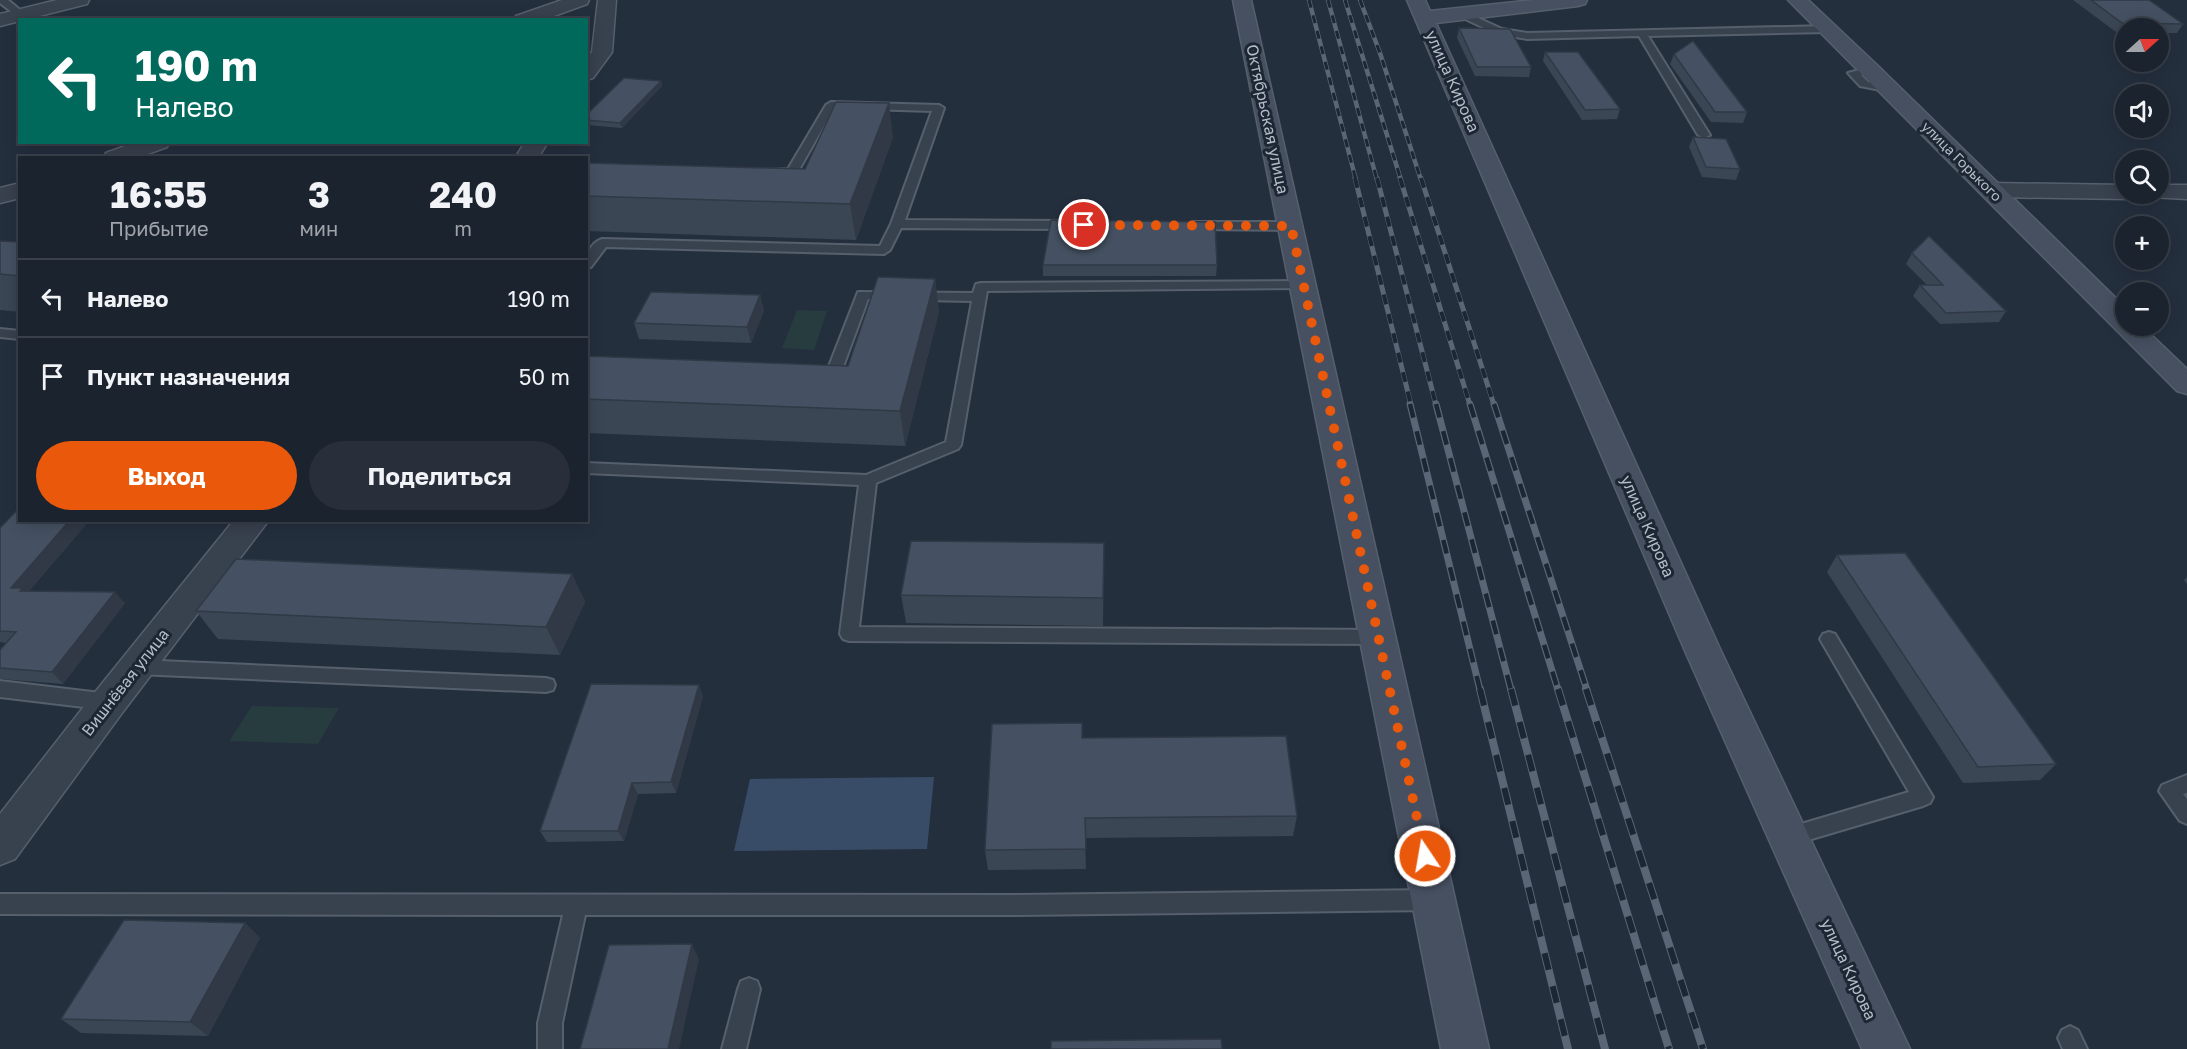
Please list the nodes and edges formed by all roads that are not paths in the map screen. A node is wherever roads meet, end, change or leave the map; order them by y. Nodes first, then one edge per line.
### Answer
1 (2, 0) edge
2 (80, 0) edge
3 (580, 0) edge
4 (607, 0) edge
5 (1242, 0) edge
6 (1578, 0) edge
7 (1797, 0) edge
8 (1421, 9) edge
9 (20, 14) junction
10 (1464, 15) junction
11 (529, 18) edge
12 (0, 20) edge
13 (1827, 29) junction
14 (1642, 34) junction
15 (588, 71) edge
16 (1704, 135) edge
17 (153, 144) edge
18 (120, 156) edge
19 (758, 172) edge
20 (1990, 190) junction
21 (18, 191) edge
22 (2115, 192) edge
23 (2169, 192) edge
24 (2187, 192) edge
25 (0, 196) edge
26 (897, 224) junction
27 (1084, 225) edge
28 (1177, 226) edge
29 (1291, 226) junction
30 (588, 261) edge
31 (1304, 285) junction
32 (979, 297) junction
33 (2115, 314) edge
34 (0, 333) edge
35 (18, 335) edge
36 (2137, 336) edge
37 (818, 382) edge
38 (2187, 385) edge
39 (588, 468) edge
40 (868, 480) junction
41 (251, 522) edge
42 (1379, 637) junction
43 (1829, 639) dead end
44 (137, 667) junction
45 (546, 685) dead end
46 (0, 689) edge
47 (109, 702) junction
48 (2187, 784) edge
49 (2187, 815) edge
50 (1788, 837) junction
51 (0, 846) edge
52 (1434, 900) junction
53 (0, 904) edge
54 (576, 904) junction
55 (749, 989) dead end
56 (550, 1049) edge
57 (734, 1049) edge
58 (1465, 1049) edge
59 (1886, 1049) edge

1 - 9 lane
2 - 9 street
3 - 11 street
4 - 15 street
5 - 29 street, Октябрьская улица
6 - 10 street
7 - 13 street, улица Горького
8 - 10 street
8 - 50 street, улица Кирова
9 - 12 street
10 - 14 lane
13 - 14 lane
13 - 20 street, улица Горького
14 - 16 lane
17 - 18 street
19 - 26 lane
20 - 22 street
20 - 33 street, улица Горького
21 - 25 street
23 - 24 street
26 - 27 lane
26 - 30 lane
28 - 29 lane
29 - 31 street, Октябрьская улица
31 - 32 lane
31 - 42 street, Октябрьская улица
32 - 37 lane
32 - 40 lane
34 - 35 lane
36 - 38 street, улица Горького
39 - 40 lane
40 - 42 lane
41 - 44 street, Вишнёвая улица
42 - 52 street, Октябрьская улица
43 - 50 lane
44 - 45 lane
44 - 47 street, Вишнёвая улица
46 - 47 lane
47 - 51 street, Вишнёвая улица
48 - 49 lane
50 - 59 street, улица Кирова
52 - 54 lane
52 - 58 street, Октябрьская улица
53 - 54 lane
54 - 56 lane
55 - 57 lane

